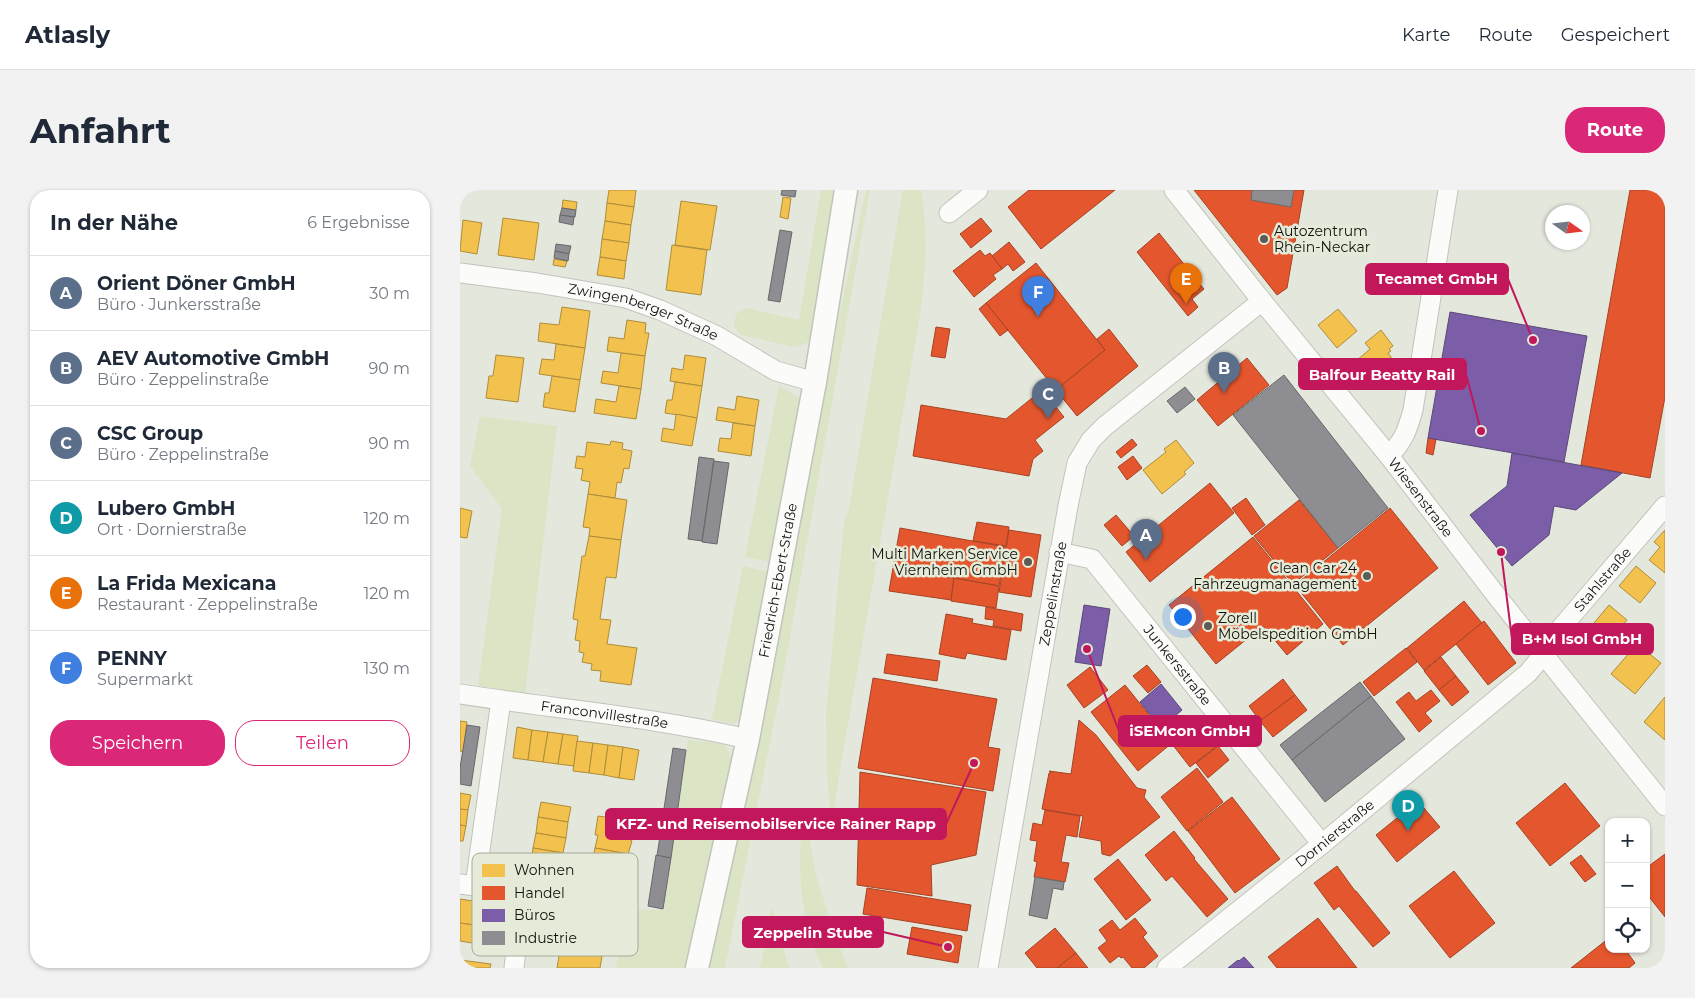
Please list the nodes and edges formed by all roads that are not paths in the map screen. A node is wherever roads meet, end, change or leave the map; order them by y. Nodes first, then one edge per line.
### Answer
1 (846, 190) edge
2 (978, 190) edge
3 (1174, 190) edge
4 (1448, 190) edge
5 (949, 213) dead end
6 (460, 273) edge
7 (1262, 301) junction
8 (815, 382) junction
9 (1389, 456) junction
10 (1665, 506) edge
11 (1060, 552) junction
12 (1543, 655) junction
13 (460, 694) edge
14 (501, 700) junction
15 (748, 739) junction
16 (1665, 806) edge
17 (1322, 844) junction
18 (473, 853) edge
19 (472, 858) edge
20 (467, 885) edge
21 (697, 968) edge
22 (988, 968) edge
23 (1167, 968) edge

1 - 8 street, Friedrich-Ebert-Straße
2 - 5 street
3 - 7 street, Wiesenstraße
4 - 9 street
6 - 8 street, Zwingenberger Straße
7 - 9 street, Wiesenstraße
7 - 11 street, Zeppelinstraße
8 - 15 street, Friedrich-Ebert-Straße
9 - 12 street, Wiesenstraße
10 - 12 street, Stahlstraße
11 - 17 street, Junkersstraße
11 - 22 street, Zeppelinstraße
12 - 16 street, Wiesenstraße
12 - 17 street, Dornierstraße
13 - 14 street, Franconvillestraße
14 - 15 street, Franconvillestraße
14 - 18 street
15 - 21 street, Friedrich-Ebert-Straße
17 - 23 street, Dornierstraße
19 - 20 street

